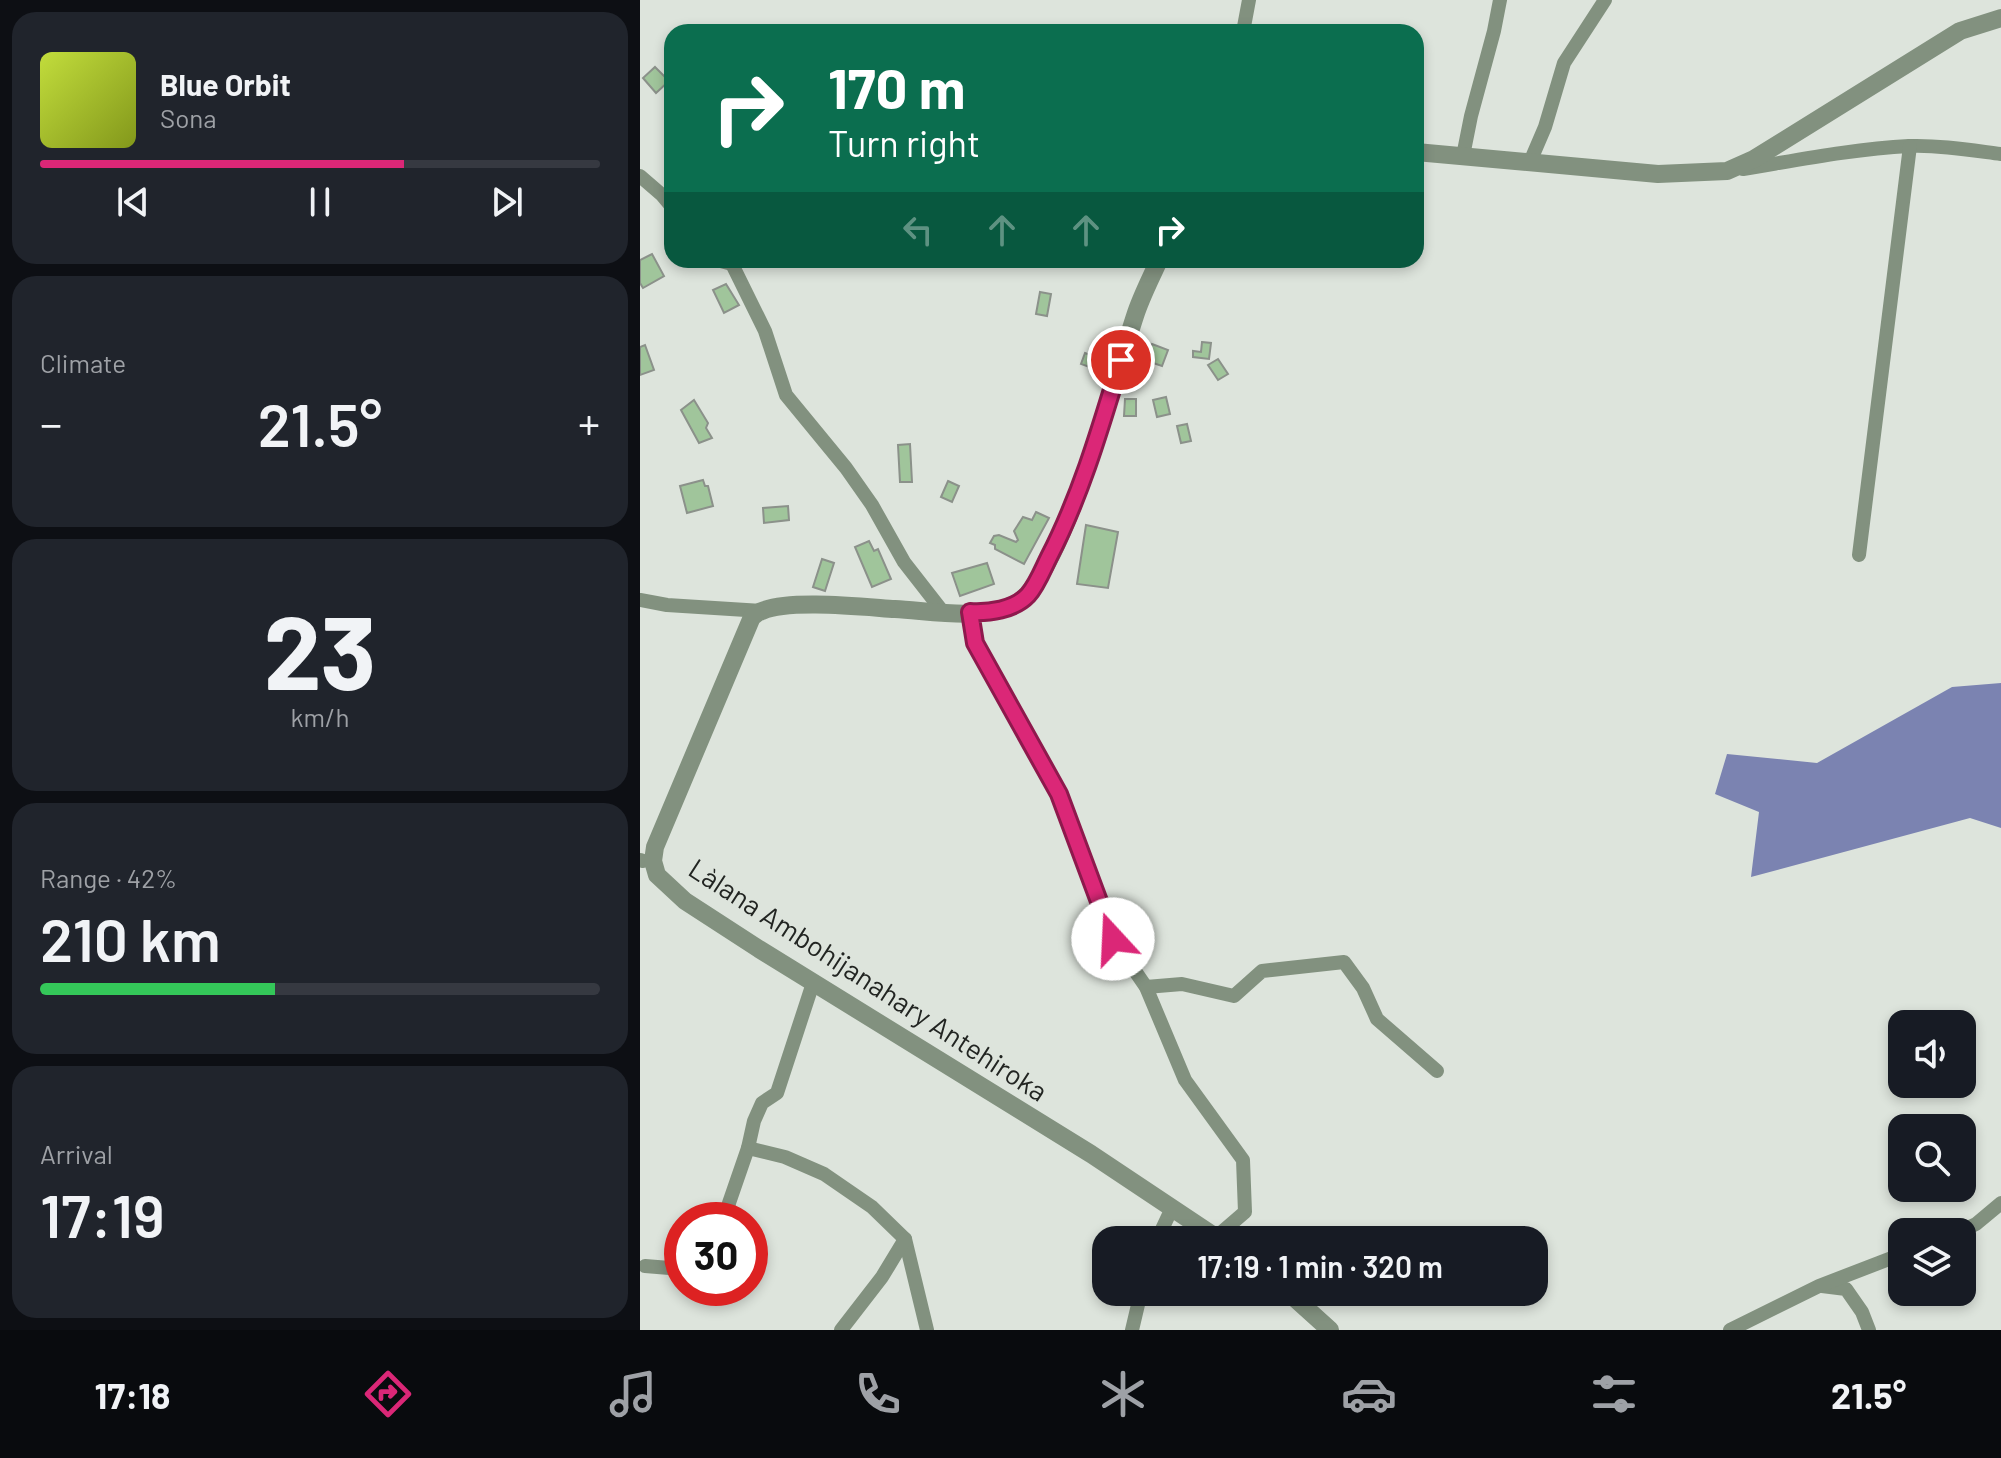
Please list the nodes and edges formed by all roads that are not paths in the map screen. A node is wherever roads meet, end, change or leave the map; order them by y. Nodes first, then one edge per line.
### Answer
1 (1249, 0) edge
2 (1500, 0) edge
3 (1605, 0) edge
4 (2001, 18) edge
5 (1244, 24) edge
6 (1910, 146) junction
7 (1424, 153) edge
8 (2001, 154) edge
9 (1463, 156) junction
10 (1530, 162) junction
11 (1727, 171) junction
12 (640, 176) edge
13 (664, 197) edge
14 (734, 268) edge
15 (1155, 268) edge
16 (1859, 555) dead end
17 (640, 600) edge
18 (762, 611) junction
19 (943, 612) junction
20 (970, 612) junction
21 (645, 858) edge
22 (813, 983) junction
23 (1146, 987) junction
24 (1437, 1071) dead end
25 (748, 1148) junction
26 (729, 1202) edge
27 (2001, 1203) edge
28 (1172, 1208) junction
29 (1976, 1224) edge
30 (1164, 1226) edge
31 (1200, 1226) edge
32 (1230, 1226) edge
33 (905, 1239) junction
34 (1888, 1259) edge
35 (645, 1266) dead end
36 (664, 1268) edge
37 (1819, 1286) junction
38 (1138, 1306) edge
39 (1303, 1306) edge
40 (841, 1330) edge
41 (927, 1330) edge
42 (1132, 1330) edge
43 (1330, 1330) edge
44 (1730, 1330) edge
45 (1869, 1330) edge

1 - 5 street
2 - 9 street
3 - 10 street
4 - 11 street
6 - 8 street
6 - 11 street
6 - 16 street
7 - 9 street
9 - 10 street
10 - 11 street
12 - 13 street
14 - 19 street
15 - 20 street
17 - 18 street
18 - 19 street
18 - 21 street, Làlana Ambohijanahary Antehiroka
19 - 20 street
20 - 23 street
21 - 22 street, Làlana Ambohijanahary Antehiroka
22 - 25 street
22 - 28 street, Làlana Ambohijanahary Antehiroka
23 - 24 street
23 - 32 street
25 - 26 street
25 - 33 street
27 - 29 street
28 - 30 street
28 - 31 street, Làlana Ambohijanahary Antehiroka
33 - 40 street
33 - 41 street
34 - 37 street
35 - 36 street
37 - 44 street
37 - 45 street
38 - 42 street
39 - 43 street

